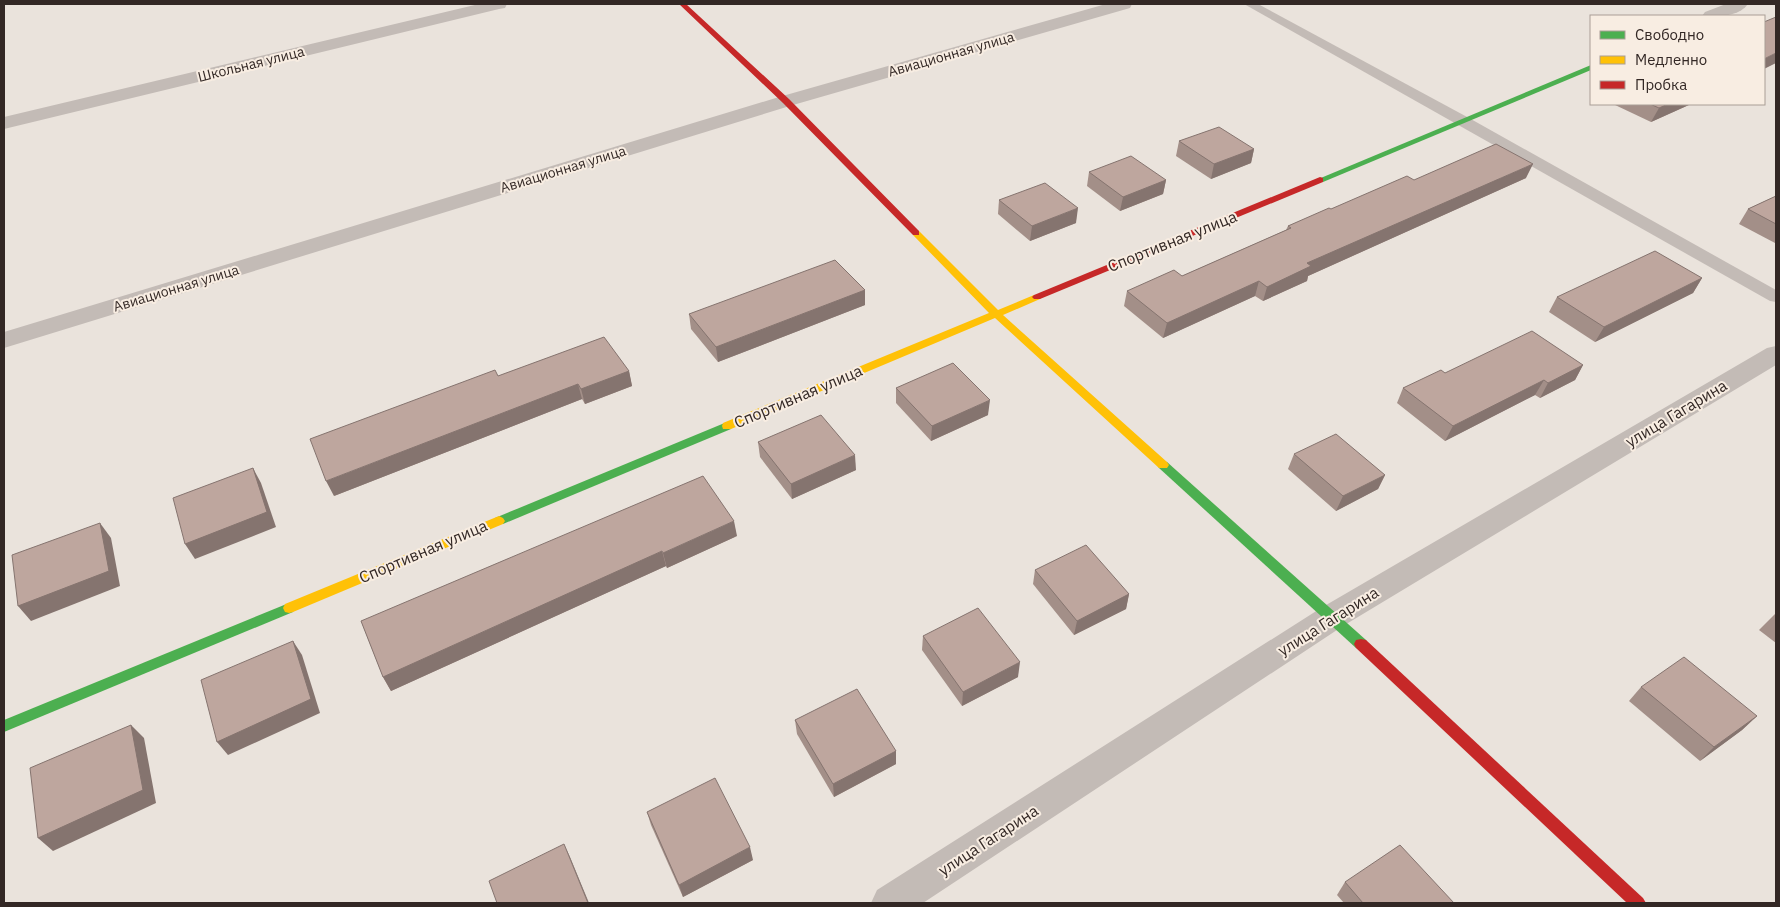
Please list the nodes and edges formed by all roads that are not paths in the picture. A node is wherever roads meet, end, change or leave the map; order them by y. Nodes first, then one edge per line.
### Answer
1 (499, 4) edge
2 (682, 4) edge
3 (1124, 4) edge
4 (1250, 4) edge
5 (1740, 4) edge
6 (1713, 15) edge
7 (1590, 67) edge
8 (786, 102) junction
9 (1464, 121) junction
10 (4, 124) edge
11 (1776, 296) edge
12 (996, 314) junction
13 (4, 340) edge
14 (1776, 354) edge
15 (1332, 617) junction
16 (4, 726) edge
17 (890, 903) edge
18 (1638, 903) edge

1 - 10 street, Школьная улица
2 - 8 street
3 - 8 street, Авиационная улица
4 - 9 lane
5 - 6 street
7 - 9 street, Спортивная улица
8 - 12 street
8 - 13 street, Авиационная улица
9 - 11 lane
9 - 12 street, Спортивная улица
12 - 15 street
12 - 16 street, Спортивная улица
14 - 15 street, улица Гагарина
15 - 17 street, улица Гагарина
15 - 18 street

